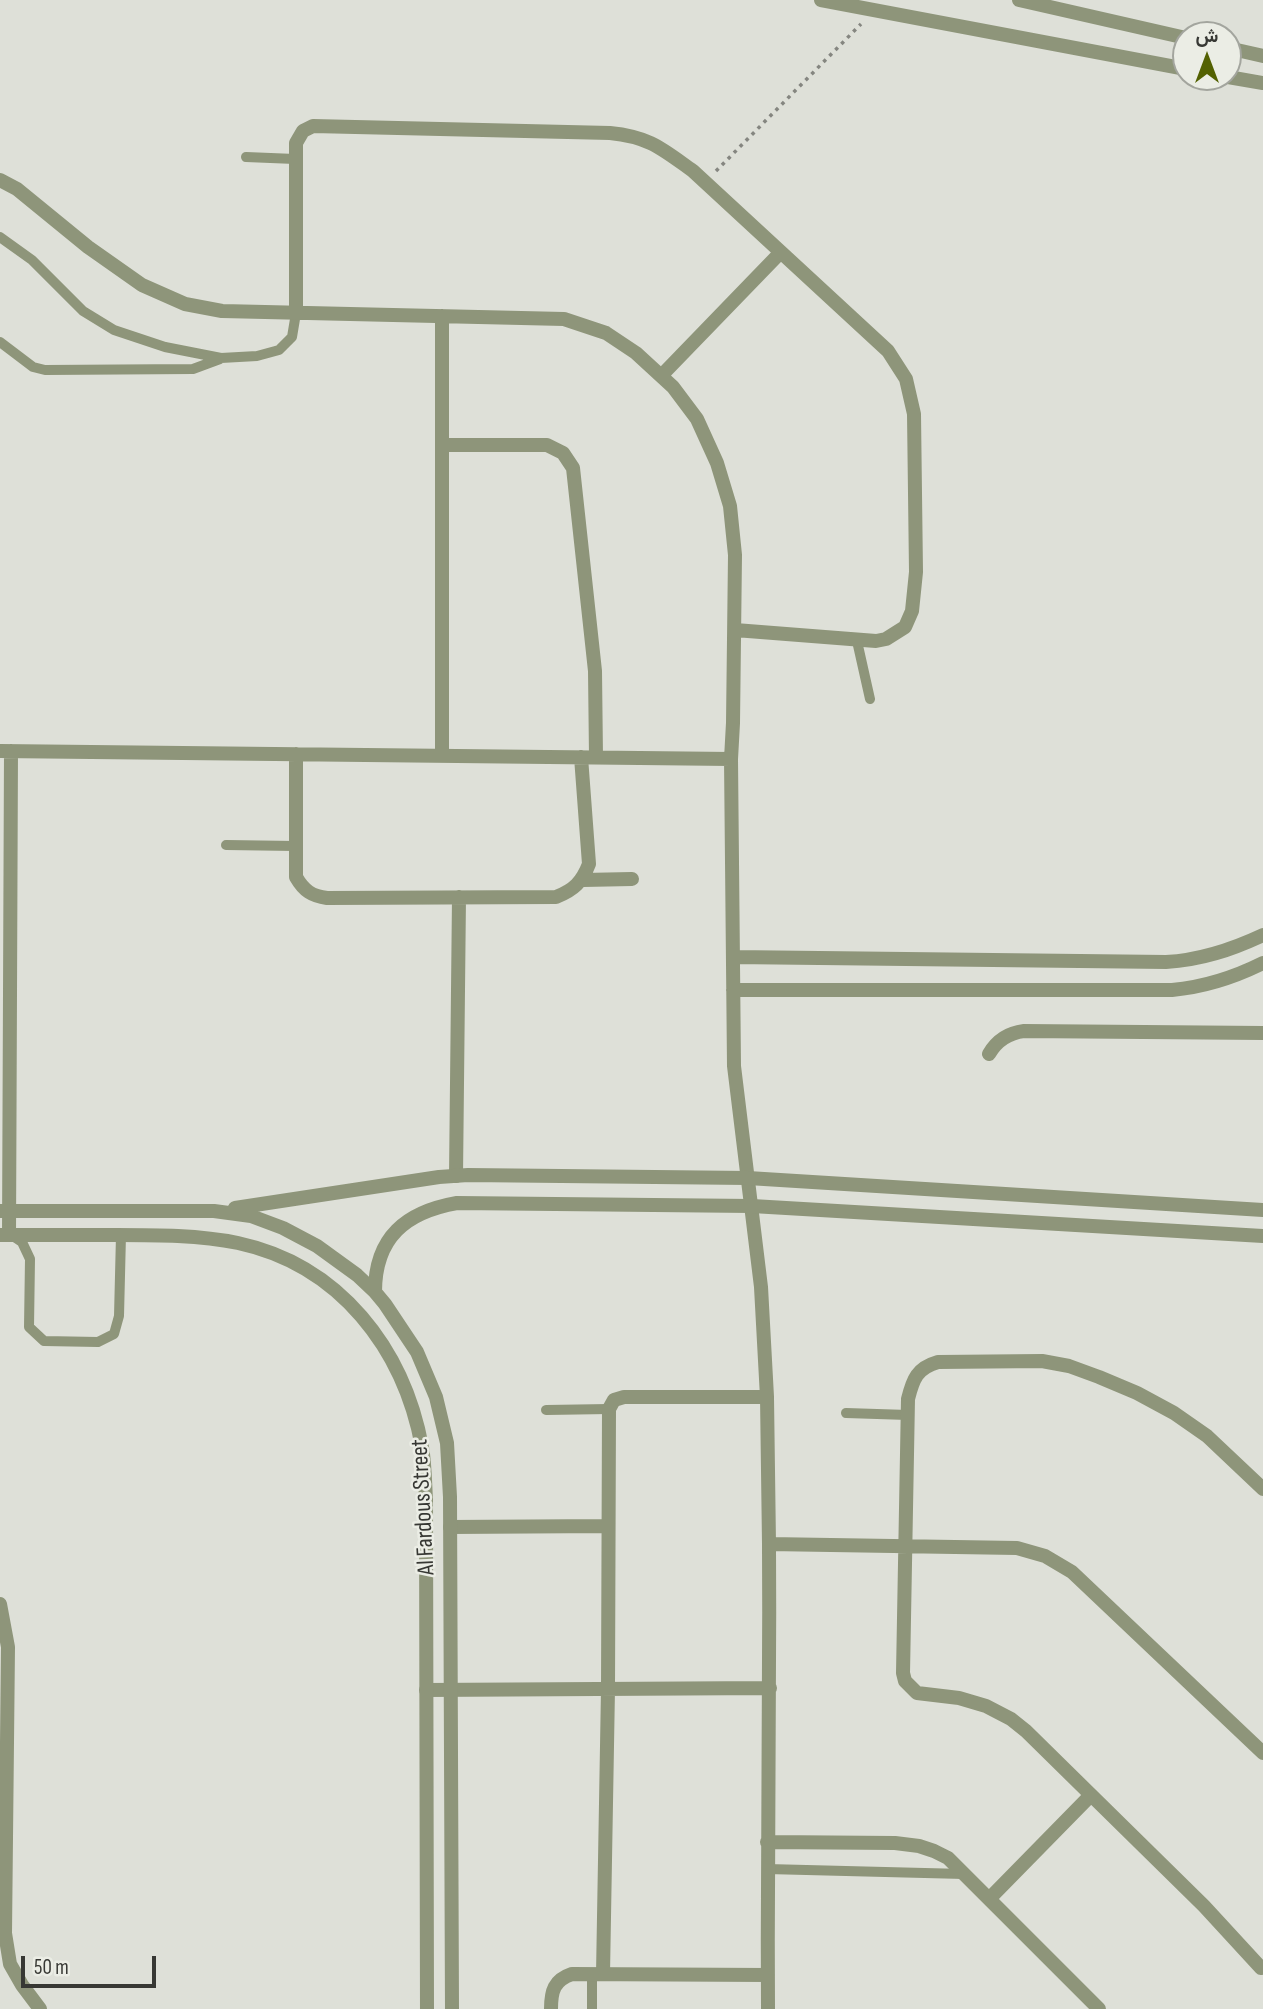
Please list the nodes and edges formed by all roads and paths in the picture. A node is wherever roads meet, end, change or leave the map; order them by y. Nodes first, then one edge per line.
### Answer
1 (821, 0) edge
2 (1019, 0) edge
3 (874, 10) junction
4 (1172, 35) edge
5 (1242, 51) edge
6 (1263, 56) edge
7 (1172, 66) edge
8 (1242, 79) edge
9 (1263, 83) edge
10 (246, 157) dead end
11 (295, 159) junction
12 (0, 180) edge
13 (705, 182) junction
14 (0, 237) edge
15 (780, 253) junction
16 (296, 313) junction
17 (442, 316) junction
18 (0, 342) edge
19 (221, 358) junction
20 (661, 376) junction
21 (442, 445) junction
22 (734, 630) junction
23 (856, 641) junction
24 (870, 699) dead end
25 (5, 751) edge
26 (296, 754) junction
27 (442, 755) junction
28 (589, 757) junction
29 (731, 759) junction
30 (226, 845) dead end
31 (295, 846) junction
32 (632, 879) dead end
33 (583, 880) junction
34 (458, 897) junction
35 (1263, 935) edge
36 (733, 957) junction
37 (1263, 963) edge
38 (733, 990) junction
39 (1263, 1033) edge
40 (989, 1054) dead end
41 (456, 1176) junction
42 (748, 1178) junction
43 (752, 1206) junction
44 (1263, 1210) edge
45 (4, 1211) edge
46 (214, 1212) junction
47 (4, 1235) edge
48 (121, 1235) junction
49 (1263, 1236) edge
50 (375, 1292) junction
51 (767, 1397) junction
52 (609, 1409) junction
53 (546, 1410) dead end
54 (846, 1413) dead end
55 (908, 1415) junction
56 (1263, 1489) edge
57 (608, 1526) junction
58 (450, 1527) junction
59 (769, 1544) junction
60 (906, 1545) junction
61 (0, 1604) edge
62 (770, 1688) junction
63 (426, 1689) junction
64 (608, 1689) junction
65 (451, 1690) junction
66 (1263, 1753) edge
67 (1091, 1795) junction
68 (767, 1842) junction
69 (3, 1848) edge
70 (767, 1870) junction
71 (964, 1874) junction
72 (989, 1899) junction
73 (1261, 1968) dead end
74 (598, 1974) junction
75 (768, 1975) junction
76 (40, 2009) edge
77 (426, 2009) edge
78 (452, 2009) edge
79 (551, 2009) edge
80 (592, 2009) edge
81 (768, 2009) edge
82 (1099, 2009) edge

1 - 3 street
2 - 4 street
3 - 7 street
3 - 13 path
5 - 6 street
8 - 9 street
10 - 11 lane
11 - 13 street
11 - 16 street
12 - 16 street
13 - 15 street
14 - 19 lane
15 - 20 street
15 - 23 street
16 - 17 street
16 - 19 lane
17 - 20 street
17 - 21 street
18 - 19 lane
20 - 22 street
21 - 27 street
21 - 28 street
22 - 23 street
22 - 29 street
23 - 24 lane
25 - 26 street
25 - 45 street
26 - 27 street
26 - 31 street
27 - 28 street
28 - 29 street
28 - 33 street
29 - 36 street
30 - 31 lane
31 - 34 street
32 - 33 street
33 - 34 street
34 - 41 street
35 - 36 street
36 - 38 street
37 - 38 street
38 - 42 street
39 - 40 street
41 - 42 street
41 - 46 street
42 - 43 street
42 - 44 street
43 - 49 street
43 - 50 street
43 - 51 street
45 - 46 street, Al Fardous Street
45 - 47 street
46 - 50 street, Al Fardous Street
47 - 48 street, Al Fardous Street
47 - 48 lane
48 - 63 street, Al Fardous Street
50 - 58 street, Al Fardous Street
51 - 52 street
51 - 59 street
52 - 53 lane
52 - 57 street
54 - 55 lane
55 - 56 street
55 - 60 street
57 - 58 street
57 - 64 street
58 - 65 street, Al Fardous Street
59 - 60 street
59 - 62 street
60 - 66 street
60 - 67 street
61 - 69 street
62 - 64 street
62 - 68 street
63 - 65 street
63 - 77 street, Al Fardous Street
64 - 65 street
64 - 74 street
65 - 78 street, Al Fardous Street
67 - 72 street
67 - 73 street
68 - 70 street
68 - 71 street
69 - 76 street
70 - 71 lane
70 - 75 street
71 - 72 street
72 - 82 street
74 - 75 street
74 - 79 street
74 - 80 lane
75 - 81 street

